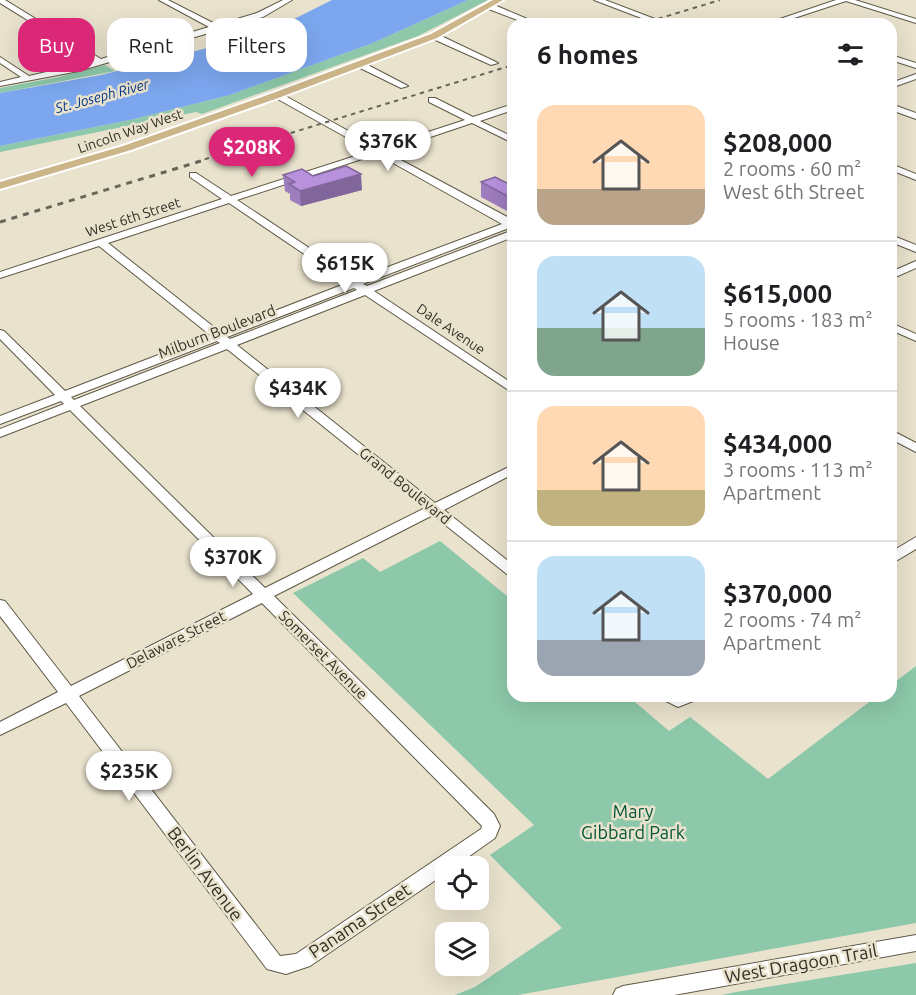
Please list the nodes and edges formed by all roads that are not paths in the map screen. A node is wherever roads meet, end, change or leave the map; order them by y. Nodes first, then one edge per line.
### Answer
1 (0, 0) edge
2 (163, 0) edge
3 (288, 0) edge
4 (500, 0) edge
5 (598, 0) edge
6 (843, 0) edge
7 (848, 0) edge
8 (489, 6) junction
9 (250, 18) edge
10 (520, 18) edge
11 (648, 18) edge
12 (787, 18) edge
13 (916, 21) edge
14 (206, 23) edge
15 (206, 31) edge
16 (434, 36) junction
17 (0, 59) edge
18 (897, 59) edge
19 (100, 62) junction
20 (494, 63) dead end
21 (359, 64) junction
22 (916, 67) edge
23 (897, 75) edge
24 (916, 76) edge
25 (28, 79) junction
26 (0, 84) edge
27 (897, 84) edge
28 (404, 86) dead end
29 (277, 95) junction
30 (432, 100) dead end
31 (507, 109) edge
32 (897, 109) edge
33 (916, 116) edge
34 (473, 120) junction
35 (507, 137) edge
36 (378, 152) junction
37 (897, 169) edge
38 (193, 174) dead end
39 (916, 177) edge
40 (0, 186) edge
41 (231, 200) junction
42 (507, 223) edge
43 (507, 228) edge
44 (507, 228) edge
45 (897, 241) edge
46 (101, 242) junction
47 (916, 249) edge
48 (916, 264) edge
49 (897, 273) edge
50 (0, 275) edge
51 (355, 283) junction
52 (366, 290) junction
53 (897, 329) edge
54 (0, 333) edge
55 (916, 338) edge
56 (223, 340) junction
57 (507, 385) edge
58 (67, 401) junction
59 (0, 420) edge
60 (0, 433) edge
61 (897, 437) edge
62 (916, 448) edge
63 (507, 472) edge
64 (435, 509) junction
65 (916, 542) edge
66 (897, 555) edge
67 (507, 567) edge
68 (263, 595) junction
69 (0, 605) edge
70 (68, 694) junction
71 (0, 729) edge
72 (491, 826) joint
73 (916, 943) edge
74 (283, 966) joint
75 (623, 995) edge

1 - 19 street
2 - 14 street
3 - 9 street
4 - 8 main road, Lincoln Way West
5 - 11 street
6 - 12 street
7 - 13 street
8 - 10 street
8 - 16 main road, Lincoln Way West
15 - 19 street
16 - 20 street
16 - 21 main road, Lincoln Way West
17 - 25 street
18 - 22 street
19 - 25 street
21 - 28 street
21 - 29 main road, Lincoln Way West
22 - 23 street
24 - 27 street
25 - 26 street
29 - 36 street
29 - 40 main road, Lincoln Way West
30 - 34 street
31 - 34 street, West 6th Street
32 - 33 street
34 - 35 street
34 - 36 street, West 6th Street
36 - 41 street, West 6th Street
36 - 42 street
37 - 39 street
38 - 41 street, Dale Avenue
41 - 46 street, West 6th Street
41 - 51 street, Dale Avenue
43 - 51 street, Milburn Boulevard
44 - 52 street, Milburn Boulevard
45 - 47 street
46 - 50 street, West 6th Street
46 - 56 street, Grand Boulevard
48 - 49 street
51 - 52 street, Dale Avenue
51 - 56 street, Milburn Boulevard
52 - 56 street, Milburn Boulevard
52 - 57 street, Dale Avenue
53 - 55 street
54 - 58 street, Somerset Avenue
56 - 58 street, Milburn Boulevard
56 - 64 street, Grand Boulevard
58 - 59 street, Milburn Boulevard
58 - 60 street, Milburn Boulevard
58 - 68 street, Somerset Avenue
61 - 62 street
63 - 64 street, Delaware Street
64 - 67 street, Grand Boulevard
64 - 68 street, Delaware Street
65 - 66 street
68 - 70 street, Delaware Street
68 - 72 street, Somerset Avenue
69 - 70 street, Berlin Avenue
70 - 71 street, Delaware Street
70 - 74 street, Berlin Avenue
72 - 74 street, Panama Street
73 - 75 street, West Dragoon Trail

